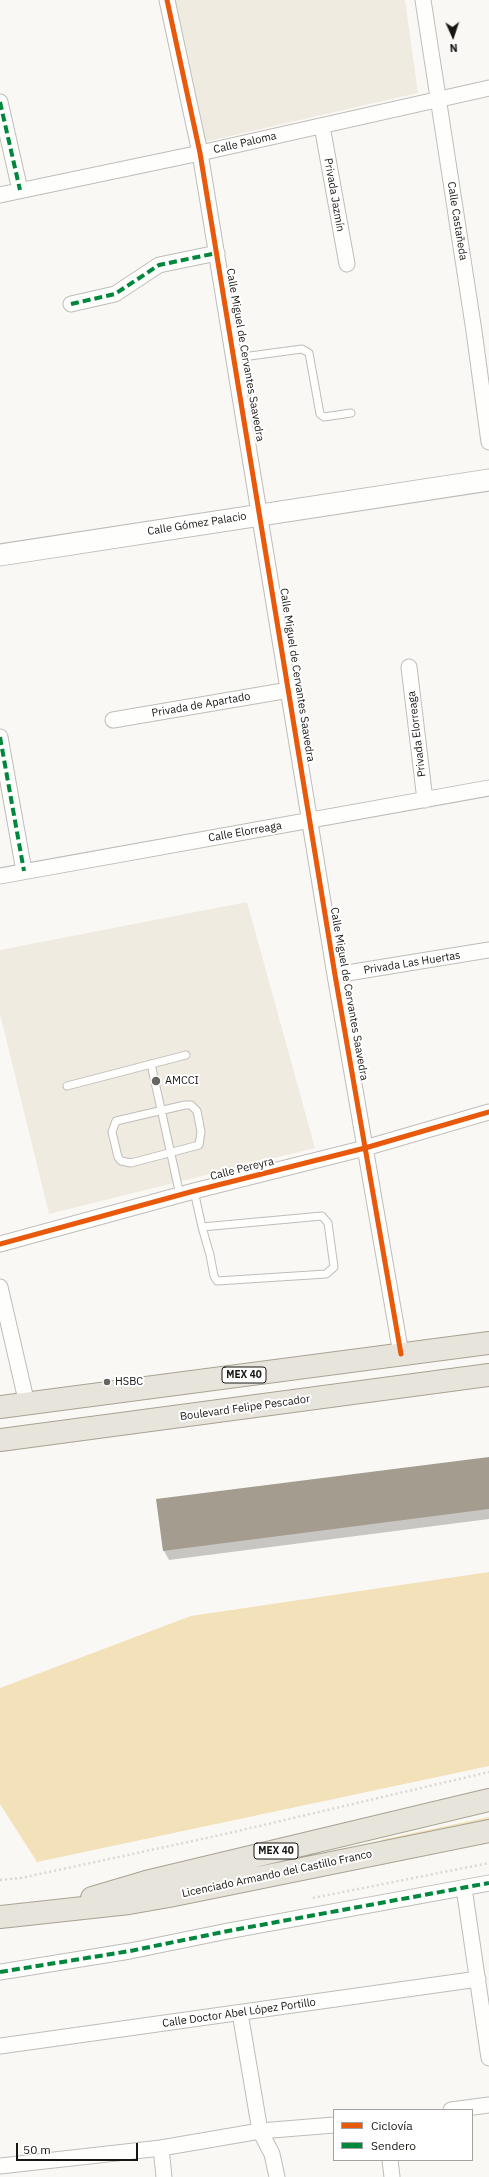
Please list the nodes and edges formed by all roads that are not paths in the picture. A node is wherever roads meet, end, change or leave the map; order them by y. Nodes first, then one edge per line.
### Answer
1 (167, 0) edge
2 (422, 0) edge
3 (489, 88) edge
4 (438, 100) junction
5 (0, 102) edge
6 (322, 126) junction
7 (200, 154) junction
8 (20, 190) junction
9 (0, 195) edge
10 (217, 253) junction
11 (347, 264) dead end
12 (70, 304) dead end
13 (235, 358) junction
14 (351, 413) dead end
15 (489, 442) edge
16 (489, 480) edge
17 (261, 514) junction
18 (0, 555) edge
19 (409, 667) dead end
20 (289, 690) junction
21 (113, 720) dead end
22 (0, 737) edge
23 (489, 788) edge
24 (425, 800) junction
25 (310, 821) junction
26 (24, 871) junction
27 (0, 876) edge
28 (489, 950) edge
29 (335, 975) junction
30 (186, 1055) dead end
31 (151, 1064) junction
32 (67, 1086) dead end
33 (161, 1110) junction
34 (489, 1112) edge
35 (365, 1148) junction
36 (171, 1154) junction
37 (187, 1193) junction
38 (202, 1227) junction
39 (0, 1244) edge
40 (0, 1287) edge
41 (489, 1343) edge
42 (401, 1354) junction
43 (489, 1375) edge
44 (27, 1404) junction
45 (0, 1407) edge
46 (0, 1440) edge
47 (489, 1800) edge
48 (489, 1832) edge
49 (489, 1883) edge
50 (464, 1888) junction
51 (65, 1909) junction
52 (0, 1917) edge
53 (0, 1972) edge
54 (478, 1979) junction
55 (240, 2013) junction
56 (0, 2046) edge
57 (489, 2058) edge
58 (489, 2105) edge
59 (459, 2109) edge
60 (333, 2125) edge
61 (260, 2131) junction
62 (161, 2148) junction
63 (390, 2161) edge
64 (0, 2166) edge
65 (164, 2177) edge
66 (277, 2177) edge
67 (392, 2177) edge

1 - 7 street, Calle Miguel de Cervantes Saavedra
2 - 4 street, Calle Castañeda
3 - 4 street, Calle Paloma
4 - 6 street, Calle Paloma
4 - 15 street, Calle Castañeda
5 - 8 street
6 - 7 street, Calle Paloma
6 - 11 street, Privada Jazmín
7 - 8 street, Calle Paloma
7 - 10 street, Calle Miguel de Cervantes Saavedra
8 - 9 street, Calle Paloma
10 - 12 street
10 - 13 street, Calle Miguel de Cervantes Saavedra
13 - 14 lane
13 - 17 street, Calle Miguel de Cervantes Saavedra
16 - 17 street, Calle Gómez Palacio
17 - 18 street, Calle Gómez Palacio
17 - 20 street, Calle Miguel de Cervantes Saavedra
19 - 24 street, Privada Elorreaga
20 - 21 street, Privada de Apartado
20 - 25 street, Calle Miguel de Cervantes Saavedra
22 - 26 street
23 - 24 street, Calle Elorreaga
24 - 25 street, Calle Elorreaga
25 - 26 street, Calle Elorreaga
25 - 29 street, Calle Miguel de Cervantes Saavedra
26 - 27 street, Calle Elorreaga
28 - 29 street, Privada Las Huertas
29 - 35 street, Calle Miguel de Cervantes Saavedra
30 - 31 lane
31 - 32 lane
31 - 33 lane
33 - 36 lane
33 - 36 lane
33 - 36 lane
34 - 35 street, Calle Pereyra
35 - 37 street, Calle Pereyra
35 - 42 street, Calle Miguel de Cervantes Saavedra
36 - 37 lane
37 - 38 lane
37 - 39 street, Calle Pereyra
38 - 38 lane
40 - 44 street
41 - 42 main road, MEX 40
42 - 44 main road, MEX 40
43 - 46 main road, Boulevard Felipe Pescador
44 - 45 main road, MEX 40
47 - 51 main road, Licenciado Armando del Castillo Franco / MEX 40
48 - 51 main road, Licenciado Armando del Castillo Franco
49 - 50 street
50 - 53 street
50 - 54 street
51 - 52 main road, Licenciado Armando del Castillo Franco / MEX 40
54 - 55 street, Calle Doctor Abel López Portillo
54 - 57 street
55 - 56 street, Calle Doctor Abel López Portillo
55 - 61 street
58 - 59 street
60 - 61 street
61 - 62 street
61 - 66 street
62 - 64 street
62 - 65 street
63 - 67 street

